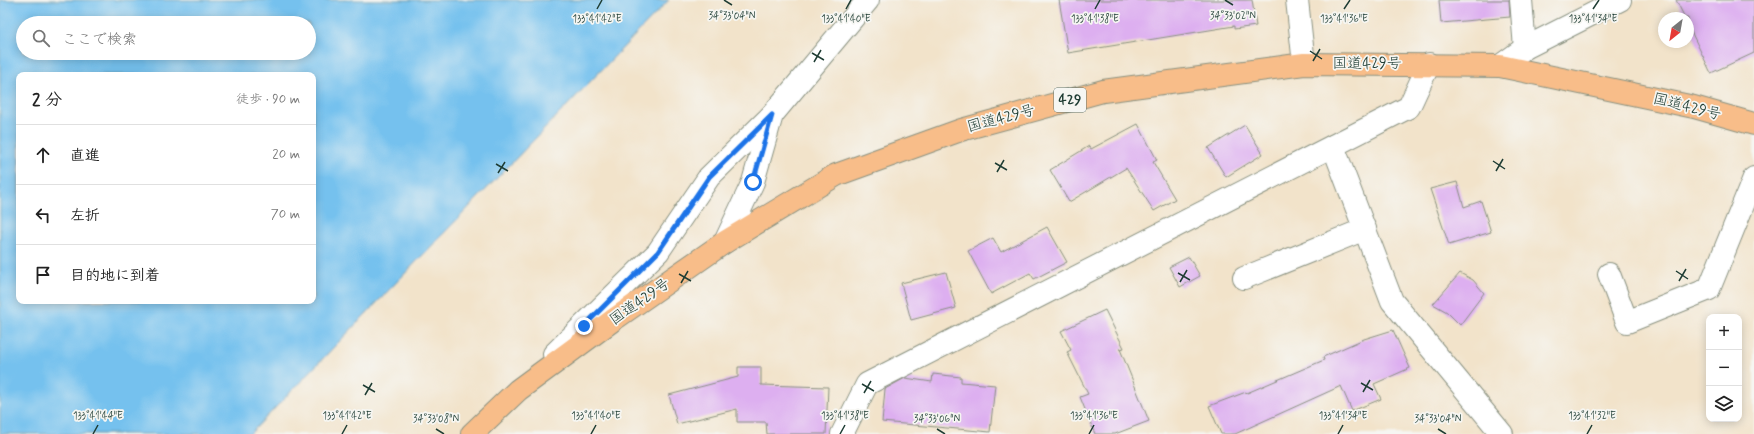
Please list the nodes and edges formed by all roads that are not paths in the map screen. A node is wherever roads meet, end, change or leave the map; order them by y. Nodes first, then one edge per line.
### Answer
1 (868, 0) edge
2 (1297, 0) edge
3 (1521, 0) edge
4 (1620, 0) edge
5 (1526, 48) junction
6 (1304, 64) junction
7 (1429, 64) junction
8 (1500, 66) junction
9 (772, 115) junction
10 (1754, 124) edge
11 (1333, 146) junction
12 (1754, 178) edge
13 (1365, 229) junction
14 (725, 242) junction
15 (1609, 274) dead end
16 (1244, 278) dead end
17 (518, 390) junction
18 (472, 434) edge
19 (842, 434) edge
20 (1502, 434) edge

1 - 9 street
2 - 6 street
3 - 5 street
4 - 5 street
5 - 8 street
6 - 7 highway, 国道429号 / 429
6 - 14 highway, 国道429号 / 429
7 - 8 highway, 国道429号 / 429
7 - 11 street
8 - 10 highway, 国道429号 / 429
9 - 14 street
9 - 17 street
11 - 13 street
11 - 19 street
12 - 15 street
13 - 16 street
13 - 20 street
14 - 17 highway, 国道429号 / 429
17 - 18 highway, 国道429号 / 429

